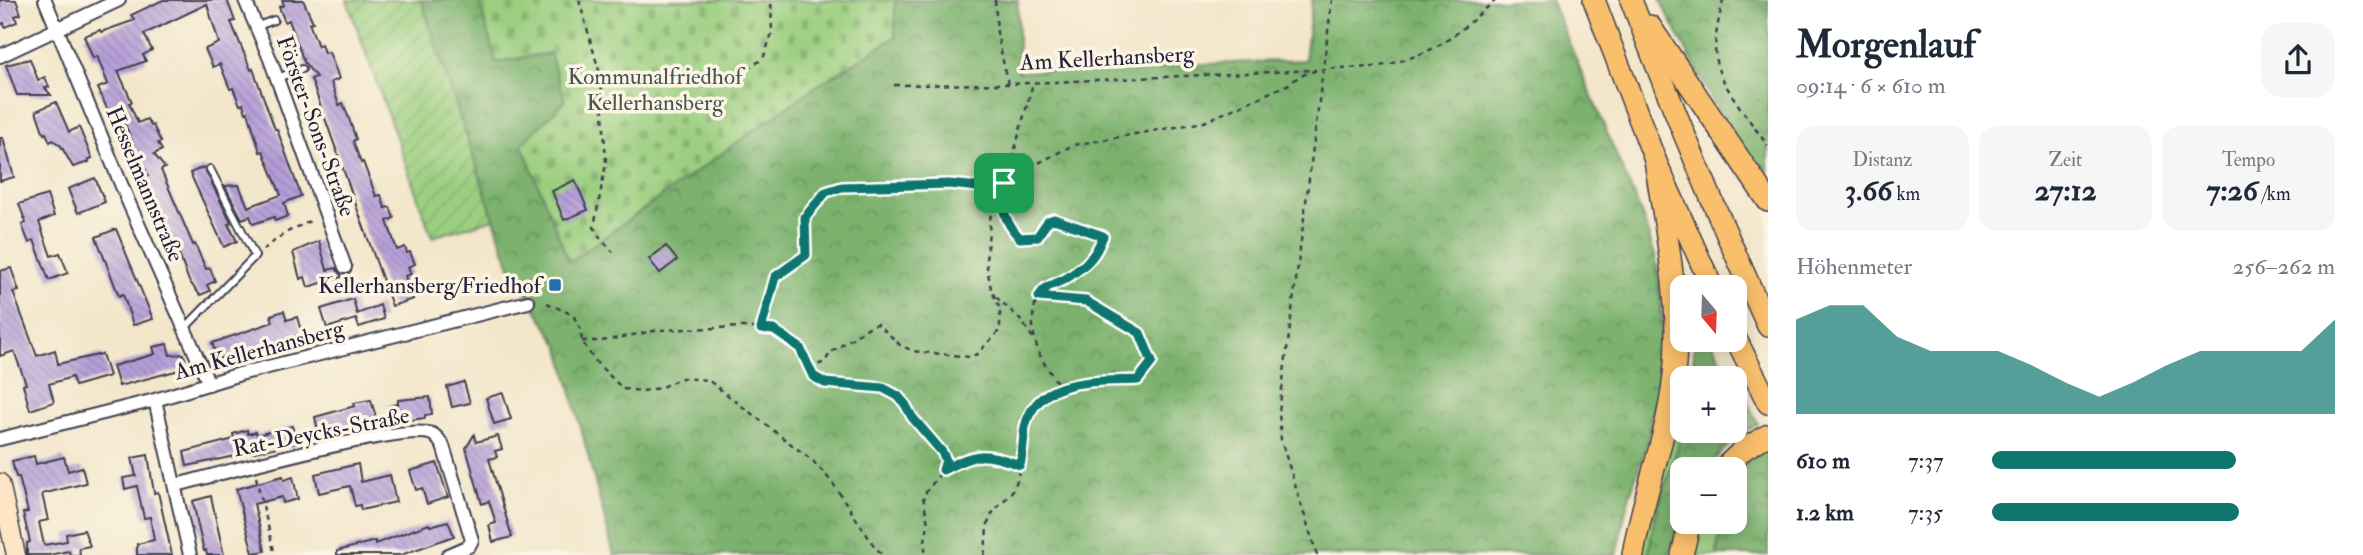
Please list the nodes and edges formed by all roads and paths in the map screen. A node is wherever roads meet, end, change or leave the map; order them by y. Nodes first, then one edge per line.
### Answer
1 (46, 0) edge
2 (119, 0) edge
3 (246, 0) edge
4 (579, 0) edge
5 (771, 0) edge
6 (995, 0) edge
7 (1332, 0) edge
8 (1496, 0) edge
9 (1594, 0) edge
10 (1632, 0) edge
11 (1723, 0) edge
12 (274, 20) dead end
13 (258, 26) junction
14 (56, 30) junction
15 (0, 56) edge
16 (302, 69) dead end
17 (1322, 69) junction
18 (277, 78) junction
19 (601, 78) junction
20 (1033, 83) junction
21 (1008, 84) junction
22 (894, 85) dead end
23 (1768, 146) edge
24 (1655, 160) junction
25 (211, 169) dead end
26 (1005, 181) junction
27 (1768, 201) edge
28 (325, 215) junction
29 (613, 252) dead end
30 (255, 256) junction
31 (345, 267) dead end
32 (1707, 275) edge
33 (993, 294) junction
34 (1039, 297) junction
35 (528, 302) dead end
36 (547, 303) dead end
37 (1768, 326) edge
38 (185, 328) junction
39 (761, 329) junction
40 (582, 341) junction
41 (1035, 341) junction
42 (1742, 352) edge
43 (809, 368) junction
44 (209, 384) junction
45 (1059, 387) junction
46 (155, 400) junction
47 (1768, 403) edge
48 (1768, 435) edge
49 (0, 439) edge
50 (1737, 457) edge
51 (1020, 465) junction
52 (254, 466) junction
53 (943, 470) junction
54 (176, 485) junction
55 (1, 490) edge
56 (1687, 534) edge
57 (16, 555) edge
58 (190, 555) edge
59 (275, 555) edge
60 (447, 555) edge
61 (883, 555) edge
62 (925, 555) edge
63 (984, 555) edge
64 (1317, 555) edge
65 (1633, 555) edge
66 (1682, 555) edge

1 - 14 street, Hesselmannstraße
2 - 14 street
3 - 13 street, Förster-Sons-Straße
4 - 19 path
5 - 19 path
6 - 21 path
7 - 17 path
8 - 17 path, Am Kellerhansberg
9 - 24 highway
10 - 27 highway
10 - 37 highway
11 - 23 path
12 - 13 lane
13 - 18 street, Förster-Sons-Straße
14 - 15 street
14 - 38 street, Hesselmannstraße
16 - 18 lane
17 - 20 path, Am Kellerhansberg
17 - 26 path
17 - 64 path
18 - 28 street, Förster-Sons-Straße
19 - 29 path
20 - 21 path, Am Kellerhansberg
20 - 26 path
21 - 22 path, Am Kellerhansberg
24 - 32 highway
24 - 65 highway
25 - 30 lane
26 - 33 path
26 - 34 path
26 - 39 path
28 - 30 path
28 - 31 street, Förster-Sons-Straße
30 - 38 lane
33 - 41 path
33 - 43 path
34 - 41 path
34 - 45 path
35 - 44 street, Am Kellerhansberg
36 - 40 path
38 - 44 street, Hesselmannstraße
39 - 40 path
39 - 43 path
40 - 61 path
41 - 45 path
42 - 47 highway
43 - 53 path
44 - 46 street, Am Kellerhansberg
45 - 51 path
46 - 49 street, Am Kellerhansberg
46 - 54 street
48 - 50 highway
51 - 53 path
51 - 63 path
52 - 54 street, Rat-Deycks-Straße
52 - 59 path
52 - 60 street, Rat-Deycks-Straße
53 - 62 path
54 - 58 street
55 - 57 main road
56 - 66 highway

